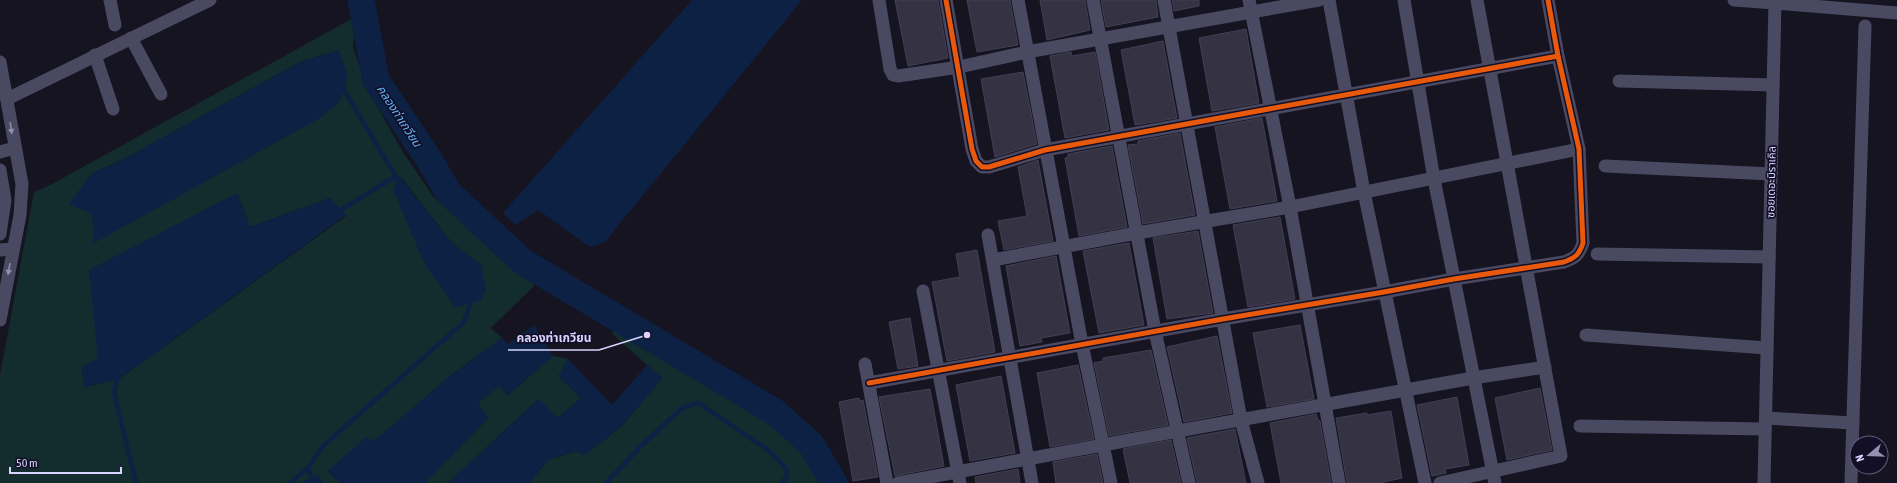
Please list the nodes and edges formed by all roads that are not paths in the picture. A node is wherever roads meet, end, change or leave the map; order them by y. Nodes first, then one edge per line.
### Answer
1 (110, 0) edge
2 (210, 0) edge
3 (878, 0) edge
4 (946, 0) edge
5 (1018, 0) edge
6 (1093, 0) edge
7 (1164, 0) edge
8 (1319, 0) edge
9 (1329, 0) edge
10 (1404, 0) edge
11 (1477, 0) edge
12 (1548, 0) edge
13 (1734, 0) edge
14 (1775, 3) junction
15 (1250, 6) edge
16 (1897, 13) edge
17 (115, 25) dead end
18 (1865, 26) dead end
19 (1168, 27) junction
20 (131, 38) junction
21 (1100, 39) junction
22 (1027, 52) junction
23 (95, 56) junction
24 (1558, 56) junction
25 (0, 62) edge
26 (959, 67) junction
27 (1490, 69) junction
28 (1620, 81) dead end
29 (1417, 82) junction
30 (1773, 85) junction
31 (161, 94) dead end
32 (1346, 94) junction
33 (7, 99) junction
34 (113, 109) dead end
35 (1270, 109) junction
36 (1186, 124) junction
37 (1118, 137) junction
38 (15, 148) junction
39 (1045, 150) junction
40 (1579, 150) junction
41 (0, 152) edge
42 (1507, 164) junction
43 (1605, 166) dead end
44 (0, 170) edge
45 (1771, 174) junction
46 (1434, 180) junction
47 (1364, 192) junction
48 (1290, 207) junction
49 (1204, 222) junction
50 (1137, 233) junction
51 (0, 234) edge
52 (988, 235) dead end
53 (1064, 246) junction
54 (6, 250) edge
55 (1597, 254) dead end
56 (1769, 257) junction
57 (994, 260) junction
58 (1527, 266) junction
59 (1454, 279) junction
60 (923, 291) dead end
61 (1384, 292) junction
62 (1306, 306) junction
63 (1222, 319) junction
64 (0, 320) edge
65 (1154, 331) junction
66 (1586, 335) dead end
67 (1082, 344) junction
68 (1767, 348) junction
69 (1010, 357) junction
70 (865, 364) dead end
71 (1545, 367) junction
72 (939, 371) junction
73 (1474, 378) junction
74 (868, 383) junction
75 (1406, 391) junction
76 (1326, 405) junction
77 (1242, 420) junction
78 (1853, 423) junction
79 (1766, 424) junction
80 (1580, 426) dead end
81 (1178, 431) junction
82 (1104, 446) junction
83 (1027, 459) junction
84 (959, 478) edge
85 (1494, 478) edge
86 (887, 483) edge
87 (898, 483) edge
88 (1032, 483) edge
89 (1111, 483) edge
90 (1189, 483) edge
91 (1258, 483) edge
92 (1339, 483) edge
93 (1424, 483) edge
94 (1440, 483) edge
95 (1764, 483) edge
96 (1851, 483) edge

1 - 17 street
2 - 20 street
3 - 26 street
4 - 26 street
5 - 22 street
6 - 21 street
7 - 19 street
8 - 15 street
9 - 32 street
10 - 29 street
11 - 27 street
12 - 24 street
13 - 14 street
14 - 16 street
14 - 30 street, ซอยเดอะมิราเคิล
15 - 19 street
15 - 35 street
18 - 78 street
19 - 21 street
19 - 36 street
20 - 23 street
20 - 31 street
21 - 22 street
21 - 37 street
22 - 26 street
22 - 39 street
23 - 33 street
23 - 34 street
24 - 27 street
24 - 40 street
25 - 33 street
26 - 39 street
27 - 29 street
27 - 42 street
28 - 30 street
29 - 32 street
29 - 46 street
30 - 45 street, ซอยเดอะมิราเคิล
32 - 35 street
32 - 47 street
33 -> 38 street
35 - 36 street
35 - 48 street
36 - 37 street
36 - 49 street
37 - 39 street
37 - 50 street
38 - 41 street
38 - 54 street
39 - 53 street
40 - 42 street
40 - 58 street
42 - 46 street
42 - 58 street
43 - 45 street
44 - 51 street
45 - 56 street, ซอยเดอะมิราเคิล
46 - 47 street
46 - 59 street
47 - 48 street
47 - 61 street
48 - 49 street
48 - 62 street
49 - 50 street
49 - 63 street
50 - 53 street
50 - 65 street
52 - 57 street
53 - 57 street
53 - 67 street
54 -> 64 street
55 - 56 street
56 - 68 street, ซอยเดอะมิราเคิล
57 - 69 street
58 - 59 street
58 - 71 street
59 - 61 street
59 - 73 street
60 - 72 street
61 - 62 street
61 - 75 street
62 - 63 street
62 - 76 street
63 - 65 street
63 - 77 street
65 - 67 street
65 - 81 street
66 - 68 street
67 - 69 street
67 - 82 street
68 - 79 street, ซอยเดอะมิราเคิล
69 - 72 street
69 - 83 street
70 - 74 street
71 - 73 street
71 - 85 street
72 - 74 street
72 - 84 street
73 - 75 street
73 - 85 street
74 - 86 street
75 - 76 street
75 - 93 street
76 - 77 street
76 - 92 street
77 - 81 street
77 - 91 street
78 - 79 street
78 - 96 street
79 - 80 street
79 - 95 street, ซอยเดอะมิราเคิล
81 - 82 street
81 - 90 street
82 - 83 street
82 - 89 street
83 - 84 street
83 - 88 street
84 - 87 street
85 - 94 street

